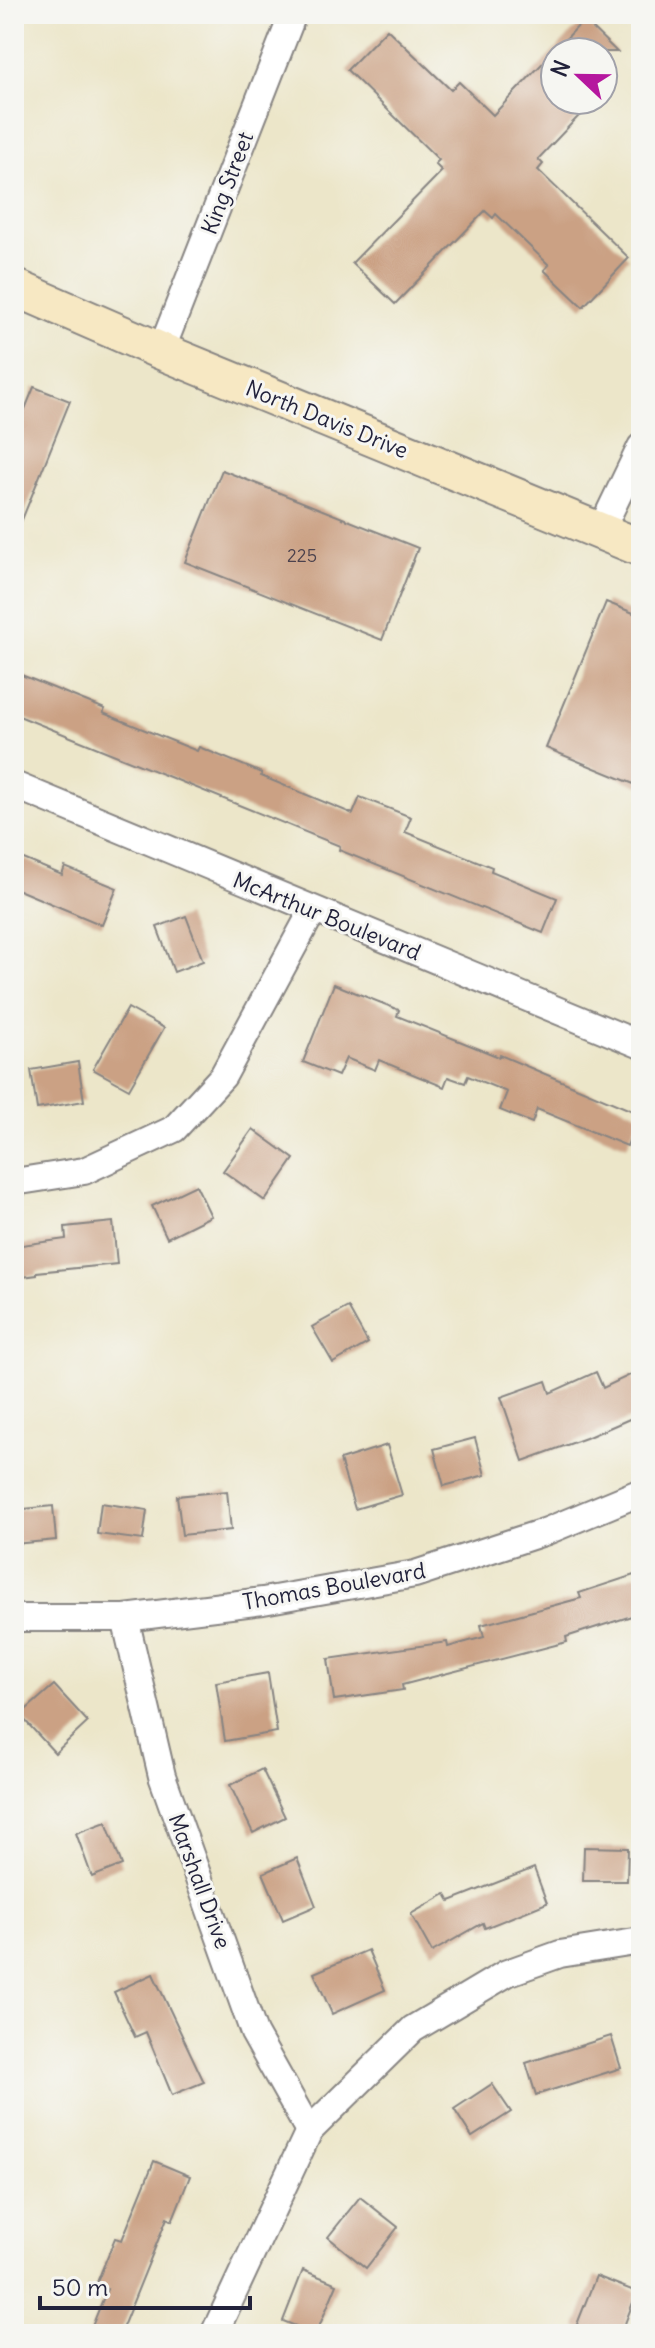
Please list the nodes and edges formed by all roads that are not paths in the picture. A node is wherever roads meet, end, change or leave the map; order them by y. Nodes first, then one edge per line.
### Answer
1 (293, 14) edge
2 (14, 287) edge
3 (161, 351) junction
4 (641, 447) edge
5 (600, 532) junction
6 (641, 548) edge
7 (14, 785) edge
8 (313, 910) junction
9 (641, 1045) edge
10 (14, 1182) edge
11 (641, 1492) edge
12 (14, 1618) edge
13 (125, 1618) junction
14 (641, 1941) edge
15 (309, 2131) junction
16 (214, 2334) edge

1 - 3 street, King Street
2 - 3 main road, North Davis Drive
3 - 5 main road, North Davis Drive
4 - 5 street
5 - 6 main road, North Davis Drive
7 - 8 street, McArthur Boulevard
8 - 9 street, McArthur Boulevard
8 - 10 street
11 - 13 street, Thomas Boulevard
12 - 13 street, Thomas Boulevard
13 - 15 street, Marshall Drive
14 - 15 street
15 - 16 street

